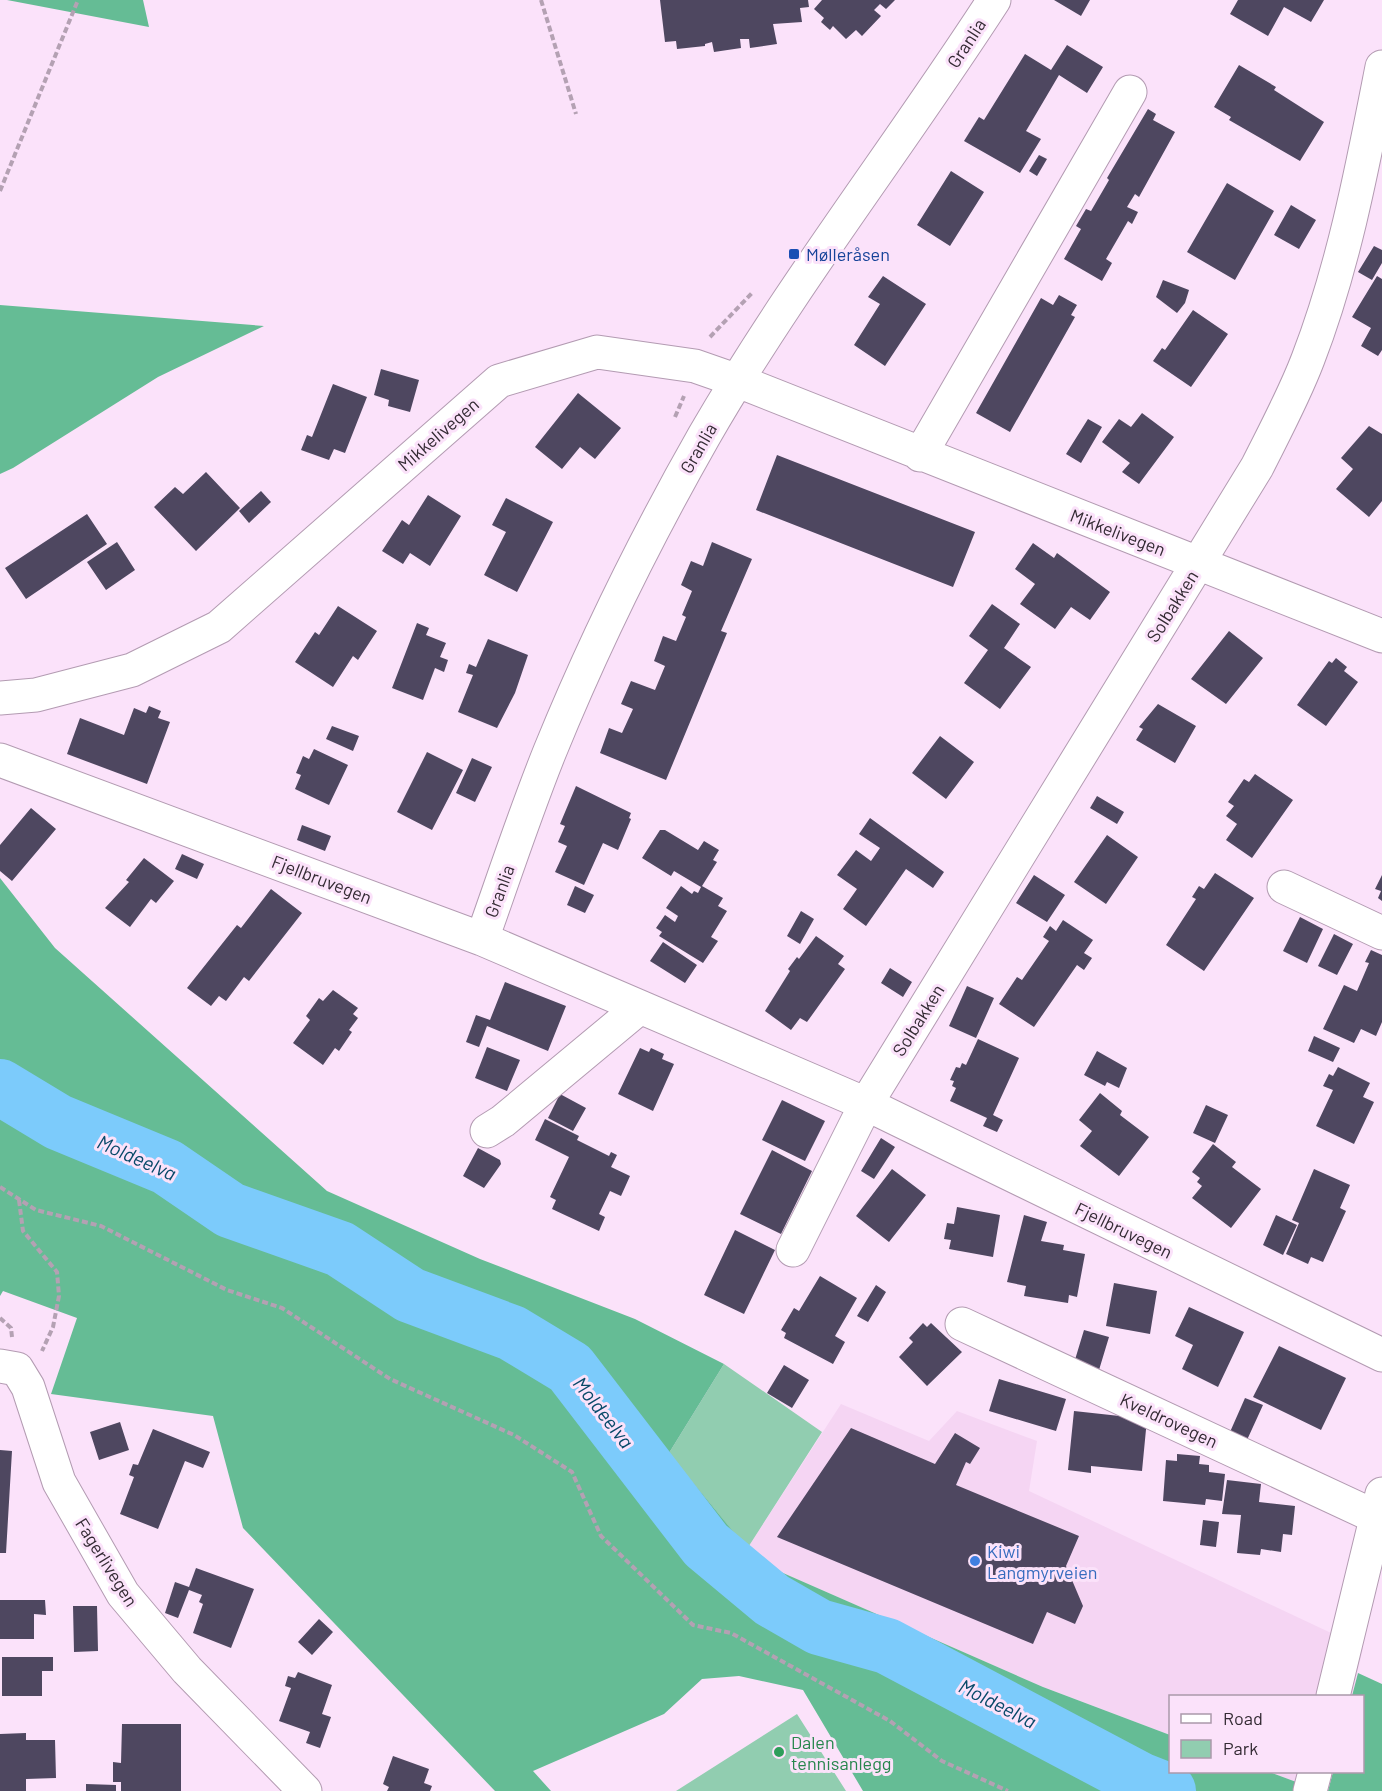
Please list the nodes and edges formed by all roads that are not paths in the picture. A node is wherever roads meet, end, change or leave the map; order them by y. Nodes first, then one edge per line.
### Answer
1 (994, 0) edge
2 (1382, 67) edge
3 (1130, 92) dead end
4 (738, 381) junction
5 (920, 455) junction
6 (1198, 563) junction
7 (1382, 636) edge
8 (0, 698) edge
9 (0, 760) edge
10 (1284, 887) dead end
11 (1382, 933) edge
12 (482, 939) junction
13 (640, 1007) junction
14 (866, 1104) junction
15 (488, 1131) dead end
16 (793, 1250) dead end
17 (962, 1324) dead end
18 (1382, 1355) edge
19 (9, 1367) edge
20 (1379, 1505) edge
21 (1334, 1695) edge
22 (1315, 1773) edge
23 (305, 1791) edge
24 (1310, 1791) edge

1 - 4 street, Granlia
2 - 6 street, Solbakken
3 - 5 street
4 - 5 street, Mikkelivegen
4 - 8 street, Mikkelivegen
4 - 12 street, Granlia
5 - 6 street, Mikkelivegen
6 - 7 street, Mikkelivegen
6 - 14 street, Solbakken
9 - 12 street, Fjellbruvegen
10 - 11 street
12 - 13 street, Fjellbruvegen
13 - 14 street, Fjellbruvegen
13 - 15 street
14 - 16 street
14 - 18 street, Fjellbruvegen
17 - 20 street, Kveldrovegen
19 - 23 street, Fagerlivegen
20 - 21 street
22 - 24 street

